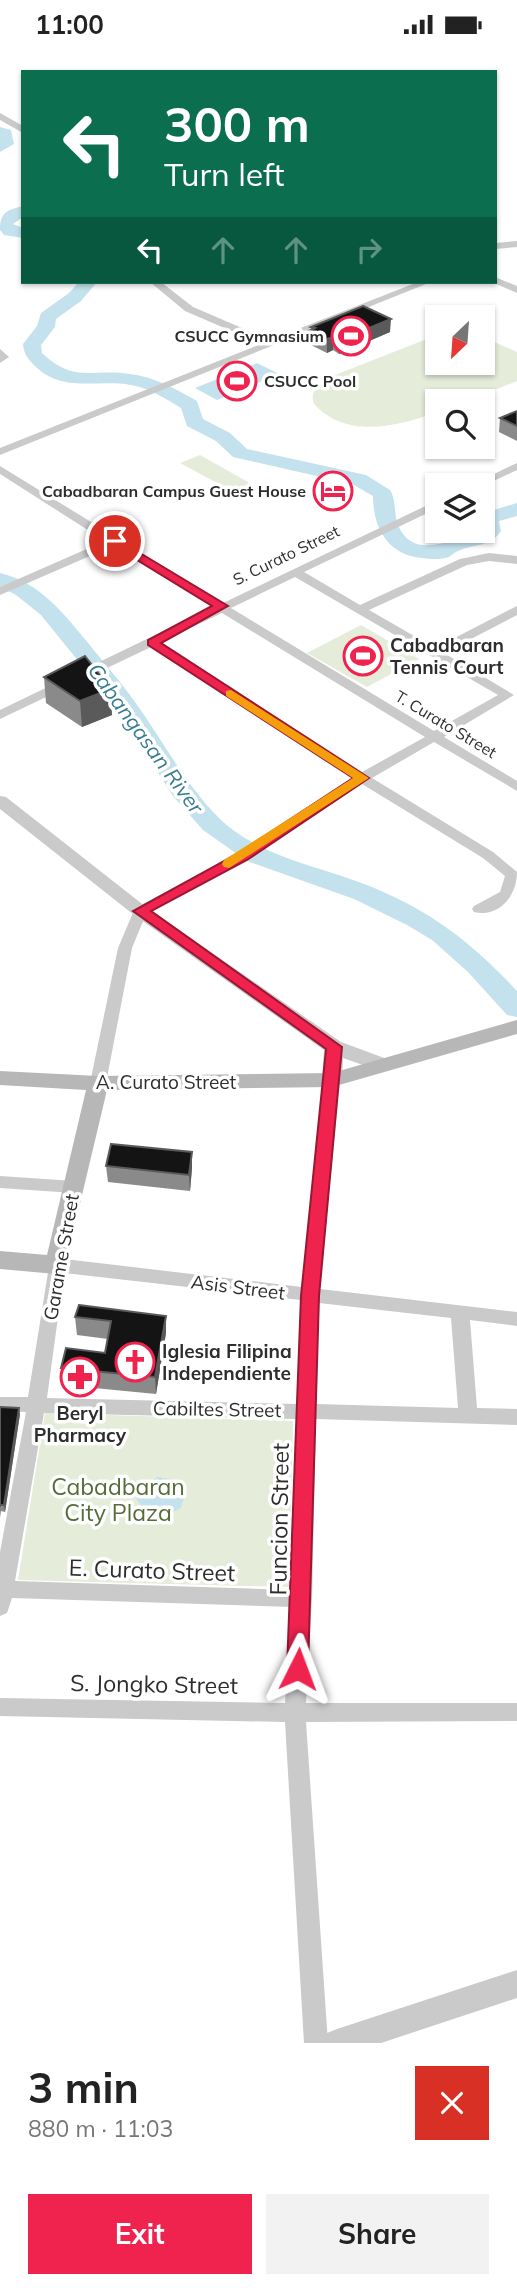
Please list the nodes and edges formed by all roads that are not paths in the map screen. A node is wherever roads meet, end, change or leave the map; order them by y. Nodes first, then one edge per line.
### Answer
1 (0, 116) edge
2 (20, 128) edge
3 (6, 129) dead end
4 (517, 244) edge
5 (497, 246) edge
6 (497, 282) edge
7 (158, 284) edge
8 (421, 284) edge
9 (517, 290) edge
10 (270, 344) junction
11 (0, 352) edge
12 (0, 360) edge
13 (0, 452) edge
14 (517, 466) edge
15 (0, 469) edge
16 (495, 476) edge
17 (425, 509) edge
18 (115, 541) junction
19 (517, 560) edge
20 (295, 572) junction
21 (1, 591) edge
22 (222, 606) junction
23 (359, 610) junction
24 (517, 610) edge
25 (152, 642) junction
26 (435, 653) junction
27 (512, 693) edge
28 (0, 715) edge
29 (434, 737) junction
30 (362, 778) junction
31 (517, 787) edge
32 (0, 801) edge
33 (479, 909) dead end
34 (140, 911) junction
35 (517, 1027) edge
36 (334, 1047) junction
37 (380, 1064) junction
38 (0, 1078) edge
39 (332, 1080) junction
40 (98, 1083) junction
41 (0, 1182) edge
42 (74, 1187) junction
43 (0, 1260) edge
44 (56, 1265) junction
45 (310, 1296) junction
46 (460, 1314) junction
47 (517, 1319) edge
48 (0, 1404) edge
49 (36, 1406) junction
50 (306, 1411) junction
51 (468, 1416) junction
52 (517, 1417) edge
53 (1, 1595) edge
54 (302, 1599) junction
55 (0, 1707) edge
56 (517, 1712) edge
57 (295, 1713) junction
58 (517, 1985) edge
59 (316, 2043) edge
60 (337, 2043) edge

1 - 2 street
2 - 3 street
4 - 5 street
6 - 9 street
7 - 10 street
8 - 10 street
10 - 13 street
11 - 12 street
14 - 16 street
15 - 18 street, T. Curato Street
17 - 20 street, S. Curato Street
18 - 21 street
18 - 22 street, T. Curato Street
19 - 23 street
20 - 22 street, S. Curato Street
20 - 23 street
22 - 25 street, S. Curato Street
22 - 29 street, T. Curato Street
23 - 26 street
24 - 26 street
25 - 28 street, S. Curato Street
25 - 30 street
26 - 27 street
27 - 29 street
29 - 30 street
29 - 31 street, T. Curato Street
30 - 33 street
30 - 34 street
32 - 34 street
34 - 36 street
34 - 40 street, Garame Street
35 - 37 main road, A. Curato Street
36 - 37 street
36 - 39 street
37 - 39 main road, A. Curato Street
38 - 40 main road, A. Curato Street
39 - 40 main road, A. Curato Street
39 - 45 street, Funcion Street
40 - 42 main road, Garame Street
41 - 42 street
42 - 44 main road, Garame Street
43 - 44 main road, Asis Street
44 - 45 street, Asis Street
44 - 49 street, Garame Street
45 - 46 street, Asis Street
45 - 50 street, Funcion Street
46 - 47 street, Asis Street
46 - 51 street
48 - 49 street, Cabiltes Street
49 - 50 street, Cabiltes Street
49 - 53 street, Garame Street
50 - 51 street, Cabiltes Street
50 - 54 street, Funcion Street
51 - 52 street, Cabiltes Street
53 - 54 street, E. Curato Street
54 - 57 street, Funcion Street
55 - 57 street, S. Jongko Street
56 - 57 street, S. Jongko Street
57 - 59 street, Funcion Street
58 - 60 street

